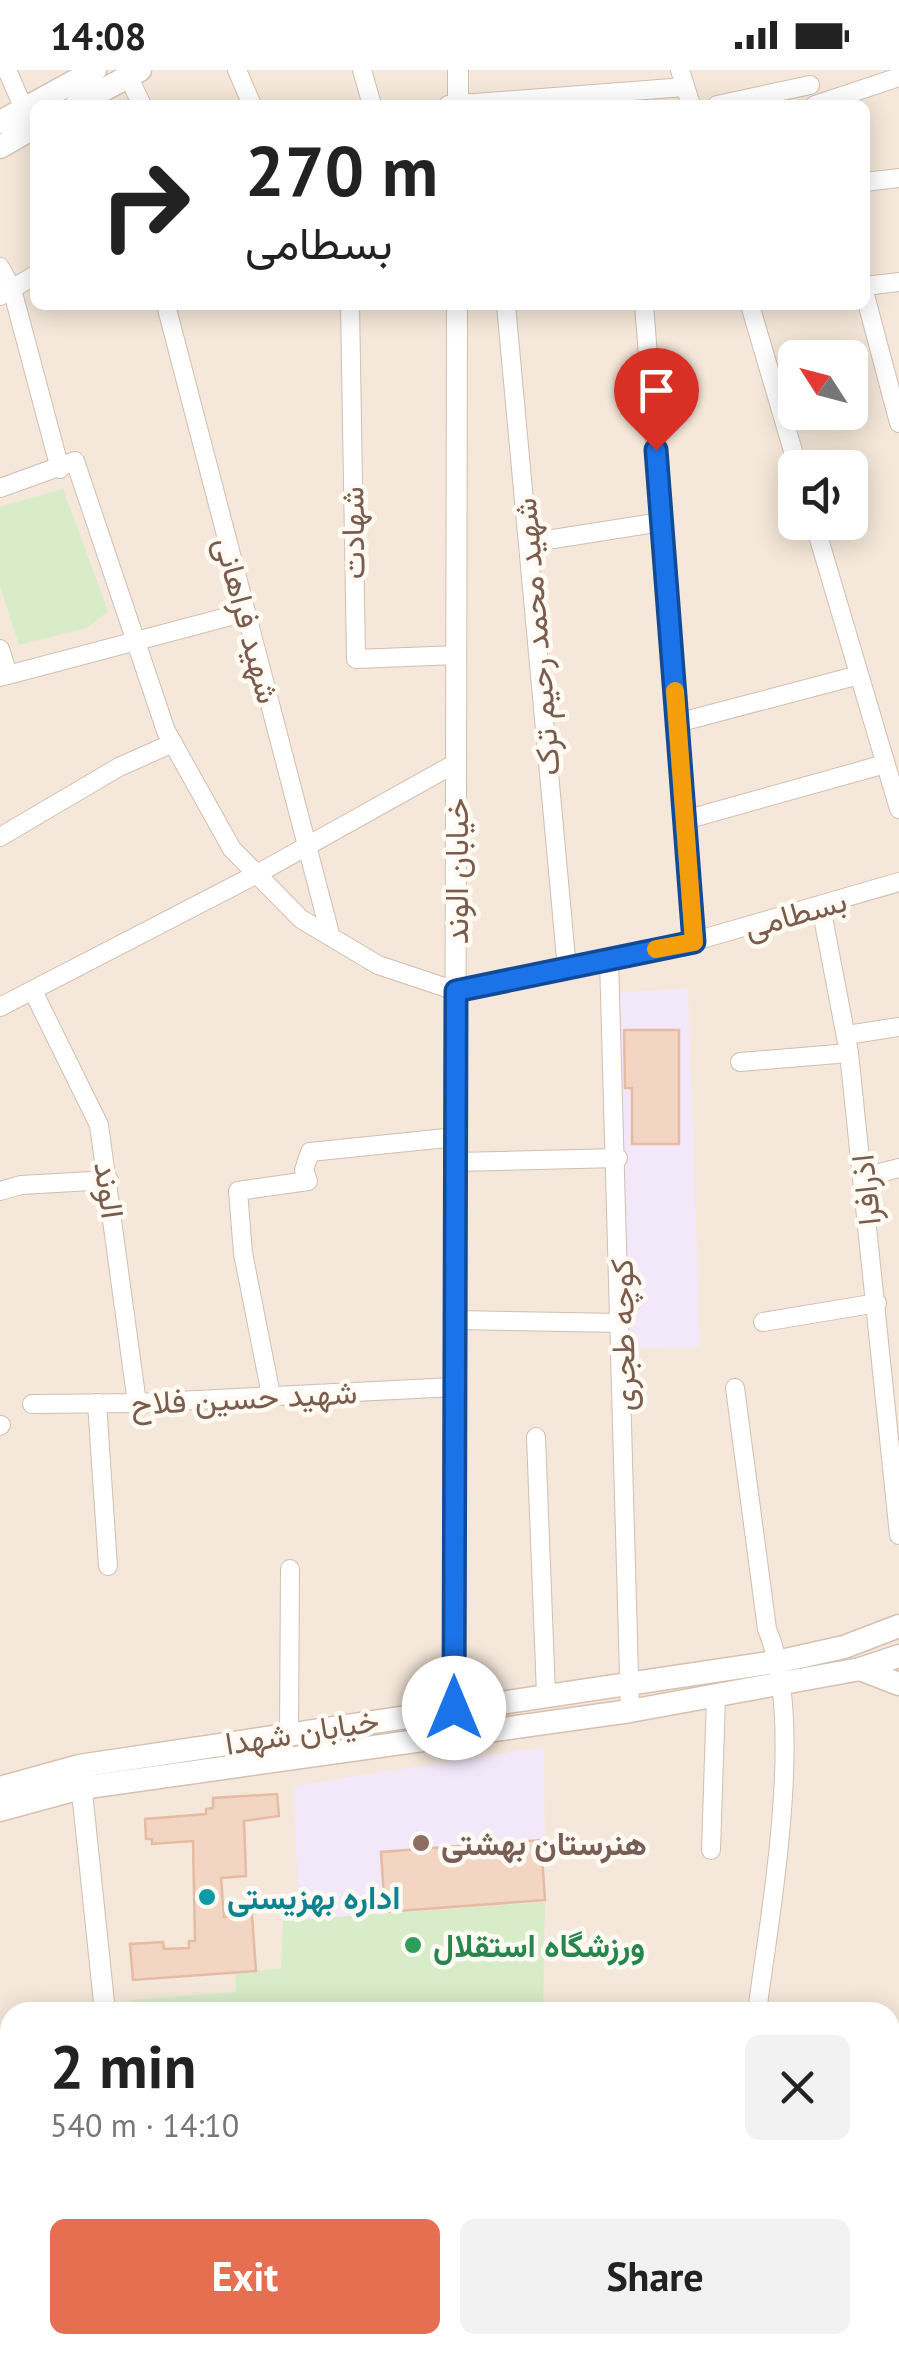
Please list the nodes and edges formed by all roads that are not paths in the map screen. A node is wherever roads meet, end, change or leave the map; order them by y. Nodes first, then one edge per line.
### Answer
1 (7, 70) edge
2 (95, 70) edge
3 (237, 70) edge
4 (362, 70) edge
5 (458, 70) edge
6 (134, 73) edge
7 (808, 77) edge
8 (899, 77) edge
9 (685, 87) edge
10 (628, 98) edge
11 (61, 100) edge
12 (85, 100) edge
13 (141, 100) edge
14 (250, 100) edge
15 (371, 100) edge
16 (454, 100) edge
17 (570, 100) edge
18 (734, 100) edge
19 (830, 100) edge
20 (30, 121) edge
21 (0, 122) edge
22 (30, 125) edge
23 (30, 126) edge
24 (0, 146) edge
25 (899, 178) edge
26 (870, 181) edge
27 (0, 267) edge
28 (30, 278) edge
29 (899, 282) edge
30 (870, 285) edge
31 (6, 293) edge
32 (167, 310) edge
33 (350, 310) edge
34 (457, 310) edge
35 (506, 310) edge
36 (644, 310) edge
37 (751, 310) edge
38 (869, 310) edge
39 (899, 422) edge
40 (793, 450) edge
41 (67, 465) junction
42 (0, 488) edge
43 (661, 522) junction
44 (819, 540) edge
45 (528, 543) junction
46 (246, 612) junction
47 (136, 641) junction
48 (0, 648) edge
49 (457, 655) junction
50 (859, 674) junction
51 (4, 676) edge
52 (677, 723) junction
53 (173, 743) junction
54 (889, 753) edge
55 (456, 763) junction
56 (899, 810) edge
57 (685, 820) junction
58 (0, 837) edge
59 (306, 845) junction
60 (257, 874) junction
61 (899, 882) edge
62 (821, 907) junction
63 (330, 934) junction
64 (694, 942) junction
65 (610, 958) junction
66 (567, 968) junction
67 (33, 990) junction
68 (456, 991) junction
69 (0, 1008) edge
70 (899, 1027) edge
71 (848, 1044) junction
72 (740, 1062) dead end
73 (456, 1137) junction
74 (618, 1158) junction
75 (456, 1162) junction
76 (899, 1168) edge
77 (864, 1176) junction
78 (110, 1180) junction
79 (0, 1191) edge
80 (877, 1304) junction
81 (455, 1320) junction
82 (763, 1322) dead end
83 (622, 1323) junction
84 (455, 1387) junction
85 (735, 1388) dead end
86 (271, 1396) junction
87 (137, 1403) junction
88 (32, 1404) dead end
89 (97, 1404) junction
90 (536, 1437) dead end
91 (899, 1535) edge
92 (108, 1566) dead end
93 (290, 1570) dead end
94 (899, 1626) edge
95 (899, 1656) edge
96 (860, 1669) junction
97 (782, 1673) junction
98 (628, 1681) junction
99 (899, 1684) edge
100 (546, 1694) junction
101 (716, 1697) junction
102 (454, 1708) junction
103 (630, 1711) junction
104 (289, 1734) junction
105 (454, 1737) junction
106 (80, 1777) junction
107 (0, 1788) edge
108 (0, 1810) edge
109 (711, 1850) dead end
110 (104, 2002) edge
111 (758, 2002) edge

1 - 20 street
2 - 11 main road
3 - 14 street
4 - 15 street
5 - 16 street
6 - 12 main road
6 - 13 street
7 - 18 street
8 - 19 street
9 - 10 street
10 - 17 street
21 - 22 main road
23 - 24 main road
25 - 26 street
27 - 31 street
28 - 31 street
29 - 30 street
31 - 41 street
32 - 46 street, شهید فراهانی
33 - 49 street, شهادت
34 - 49 street, خیابان الوند
35 - 45 street, شهید محمد رحیم ترک
36 - 43 street
37 - 40 street
38 - 39 street
41 - 42 street
41 - 47 street
43 - 45 street
43 - 52 street
44 - 50 street
45 - 66 street, شهید محمد رحیم ترک
46 - 47 street
46 - 59 street, شهید فراهانی
47 - 51 street
47 - 53 street
48 - 51 street
49 - 55 street, خیابان الوند
50 - 52 street
50 - 54 street
52 - 57 street
53 - 58 street
53 - 60 street
54 - 56 street
54 - 57 street
55 - 59 street
55 - 68 street, خیابان الوند
57 - 64 street
59 - 60 street
59 - 63 street, شهید فراهانی
60 - 63 street
60 - 67 street
61 - 62 street, بسطامی
62 - 64 street, بسطامی
62 - 71 street, اذرافرا
63 - 68 street
64 - 65 street, بسطامی
65 - 66 street, بسطامی
65 - 74 street, کوچه طجری
66 - 68 street, بسطامی
67 - 69 street
67 - 78 street, الوند
68 - 73 street, خیابان الوند
70 - 71 street
71 - 72 street
71 - 77 street, اذرافرا
73 - 75 street, خیابان الوند
73 - 86 street
74 - 75 street
74 - 83 street, کوچه طجری
75 - 81 street, خیابان الوند
76 - 77 street
77 - 80 street, اذرافرا
78 - 79 street
78 - 87 street, الوند
80 - 82 street
80 - 91 street, اذرافرا
81 - 83 street
81 - 84 street, خیابان الوند
83 - 98 street, کوچه طجری
84 - 86 street, شهید حسین فلاح
84 - 102 street, خیابان الوند
85 - 97 street
86 - 87 street, شهید حسین فلاح
87 - 89 street, شهید حسین فلاح
88 - 89 street, شهید حسین فلاح
89 - 92 street
90 - 100 street
93 - 104 street
94 - 97 main road, خیابان شهدا
95 - 96 main road, خیابان شهدا
96 - 97 main road, خیابان شهدا
96 - 99 main road
97 - 98 main road, خیابان شهدا
97 - 101 main road, خیابان شهدا
97 - 111 street
98 - 100 main road, خیابان شهدا
98 - 103 street, کوچه طجری
100 - 102 main road, خیابان شهدا
101 - 103 main road, خیابان شهدا
101 - 109 street
102 - 104 main road, خیابان شهدا
102 - 105 street, خیابان الوند
103 - 105 main road, خیابان شهدا
104 - 106 main road, خیابان شهدا
105 - 106 main road, خیابان شهدا
106 - 107 main road, خیابان شهدا
106 - 108 main road, خیابان شهدا
106 - 110 street

